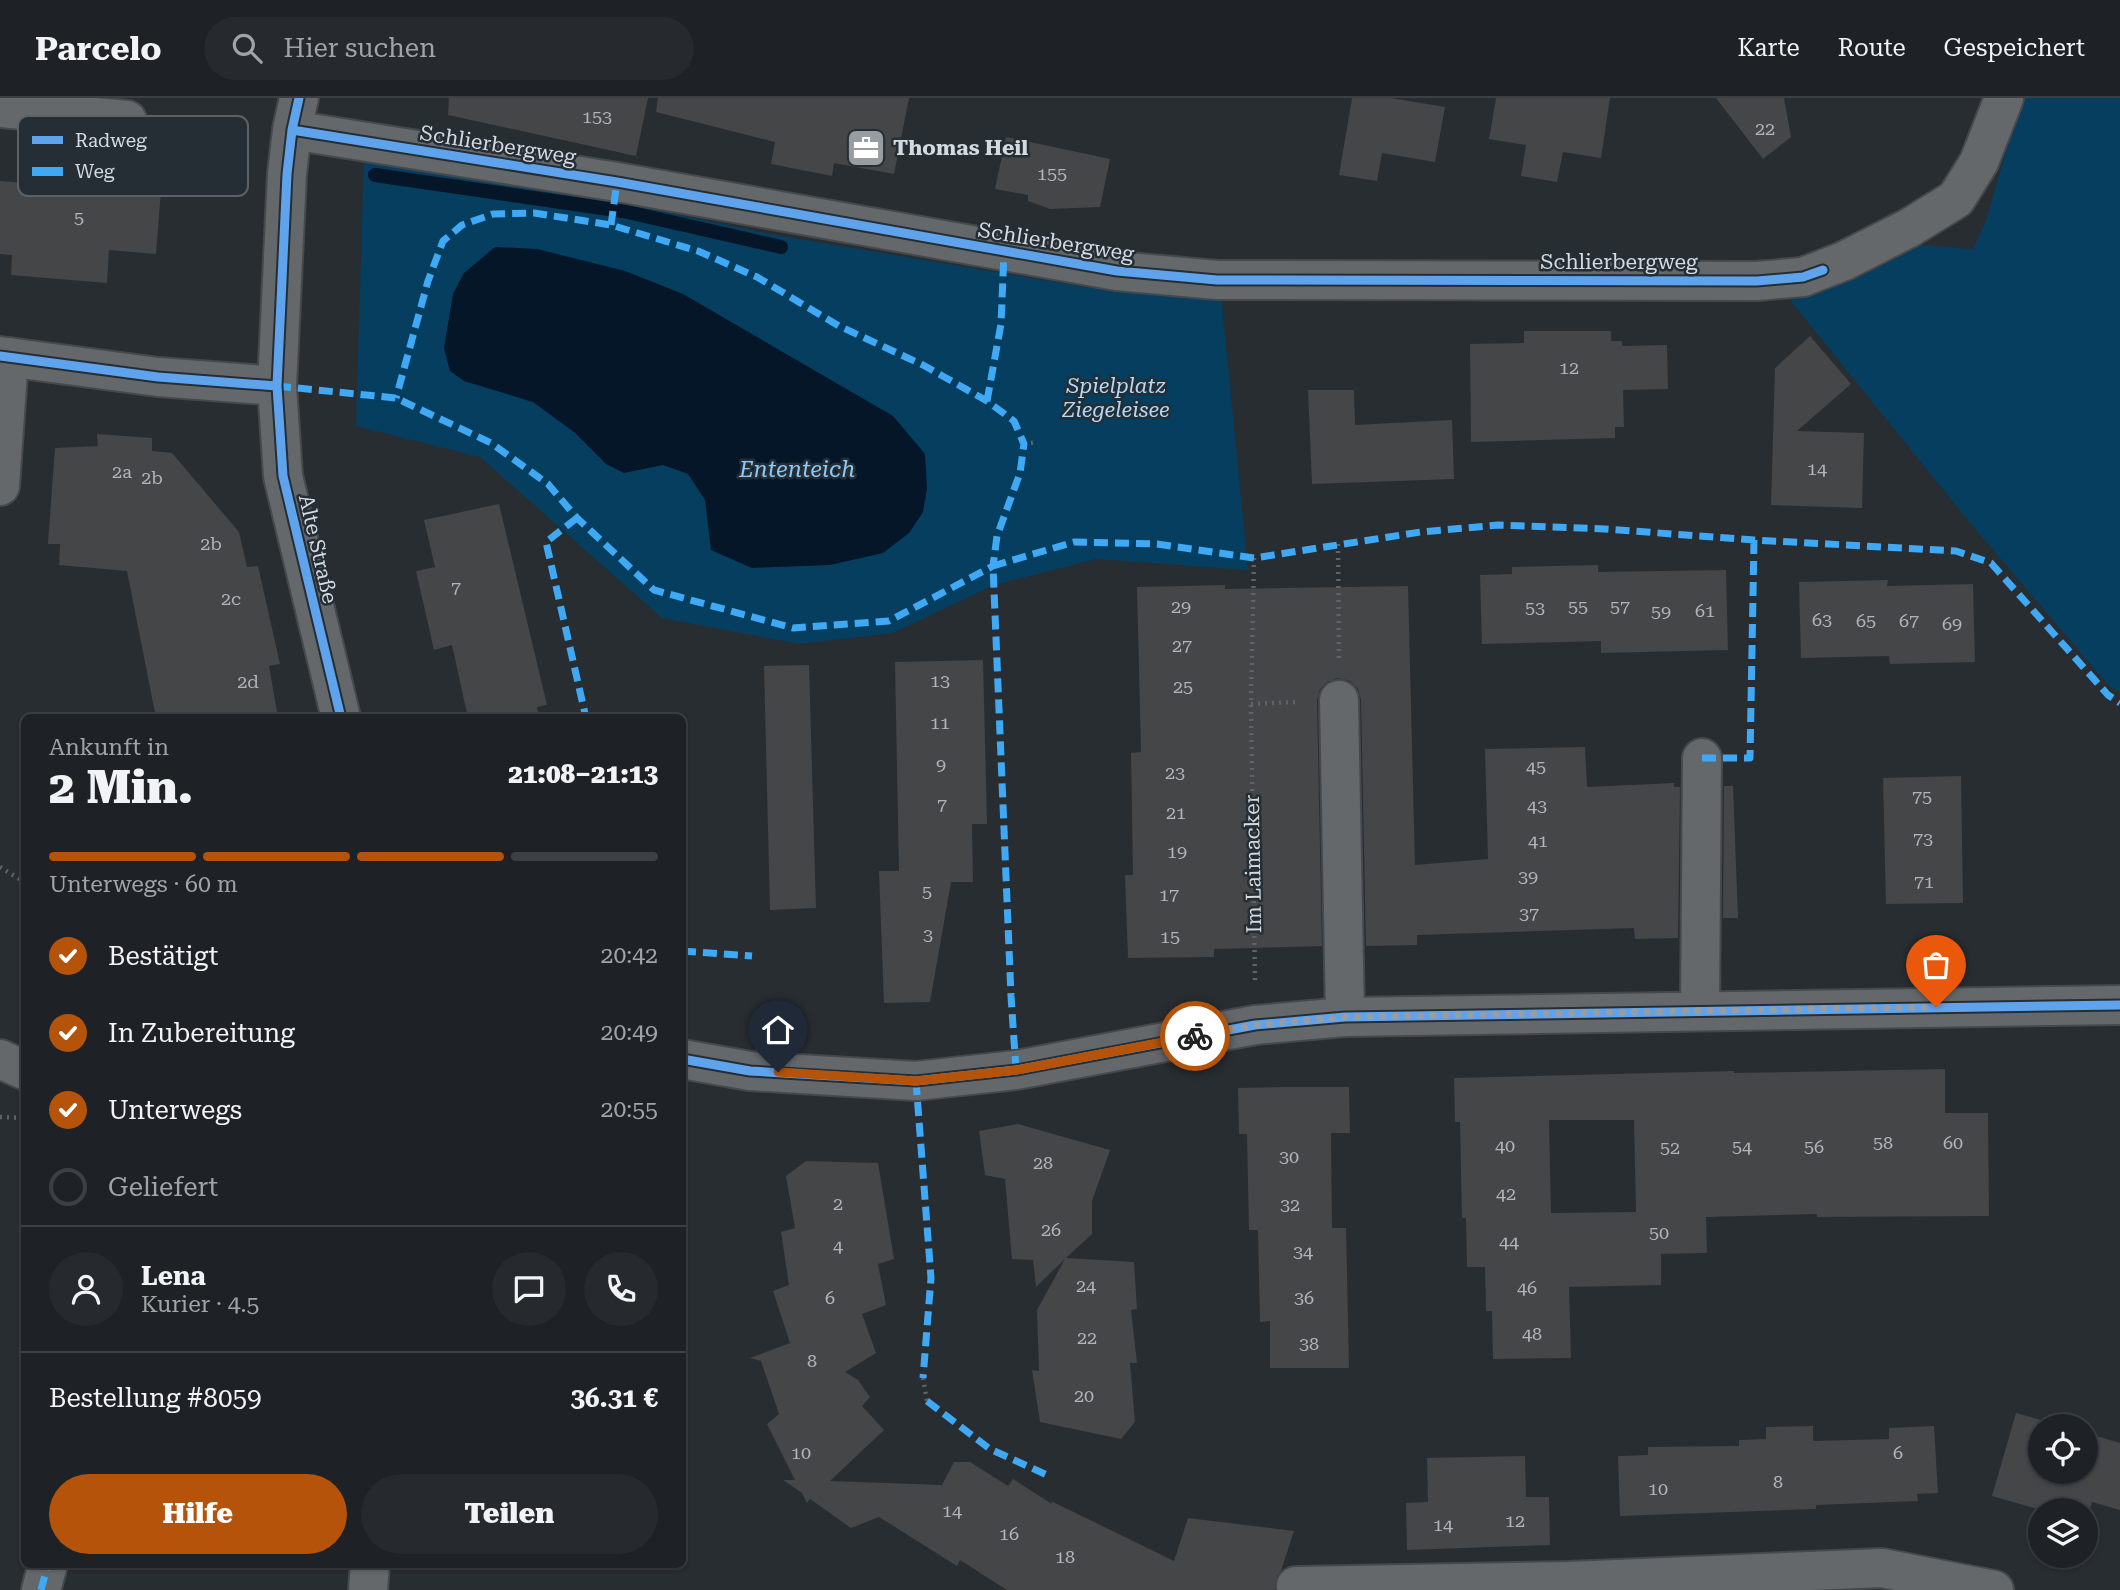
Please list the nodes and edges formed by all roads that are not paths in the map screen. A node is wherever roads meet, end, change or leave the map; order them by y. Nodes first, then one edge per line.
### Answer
1 (2004, 98) edge
2 (0, 108) edge
3 (296, 114) edge
4 (85, 116) edge
5 (5, 357) edge
6 (277, 386) junction
7 (0, 486) edge
8 (1339, 700) road end
9 (340, 714) edge
10 (1702, 758) dead end
11 (2120, 1005) edge
12 (1700, 1010) junction
13 (1345, 1017) junction
14 (0, 1059) edge
15 (686, 1060) edge
16 (21, 1069) edge
17 (47, 1568) edge
18 (370, 1568) edge
19 (1296, 1586) dead end
20 (41, 1590) edge
21 (368, 1590) edge
22 (1994, 1590) edge

1 - 3 street, Schlierbergweg
2 - 4 street
3 - 6 street, Alte Straße
5 - 6 street
5 - 7 street
6 - 9 street, Alte Straße
8 - 13 street
10 - 12 street
11 - 12 street
12 - 13 street
13 - 15 street
14 - 16 street
17 - 20 street
18 - 21 street
19 - 22 street

